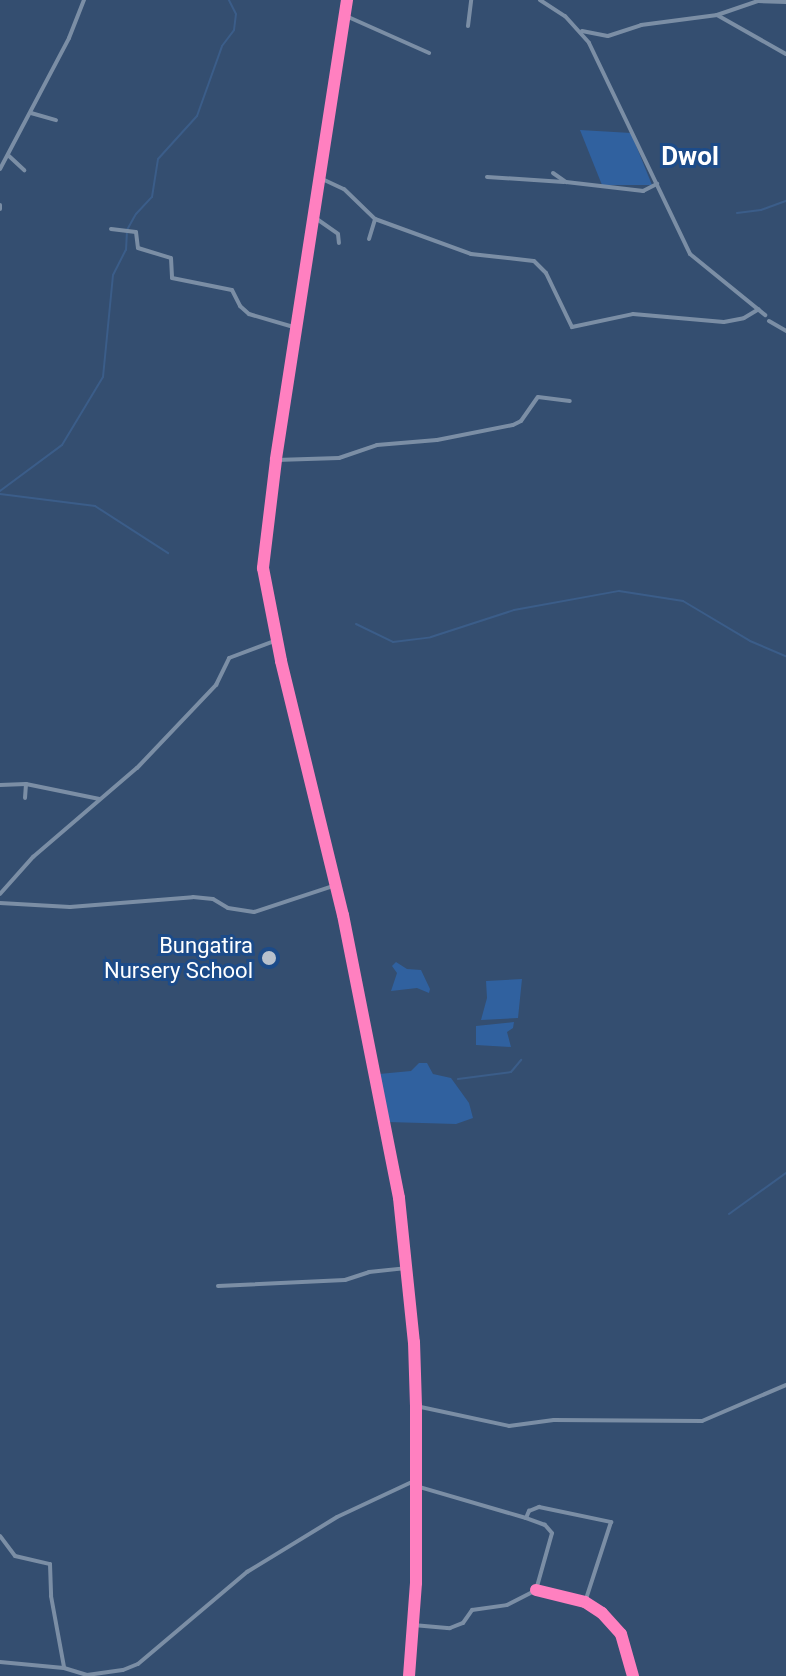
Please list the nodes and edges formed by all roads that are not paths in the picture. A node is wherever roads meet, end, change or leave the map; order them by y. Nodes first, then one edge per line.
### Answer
1 (84, 0) edge
2 (347, 0) edge
3 (471, 0) edge
4 (540, 0) edge
5 (786, 2) edge
6 (717, 15) junction
7 (346, 16) junction
8 (468, 26) dead end
9 (580, 31) junction
10 (429, 53) dead end
11 (786, 54) edge
12 (30, 112) junction
13 (56, 120) dead end
14 (8, 156) junction
15 (0, 169) edge
16 (24, 170) dead end
17 (553, 173) dead end
18 (487, 177) dead end
19 (320, 178) junction
20 (566, 182) junction
21 (657, 184) junction
22 (314, 217) junction
23 (375, 219) junction
24 (111, 229) dead end
25 (369, 239) dead end
26 (339, 243) dead end
27 (759, 309) junction
28 (765, 315) dead end
29 (769, 321) dead end
30 (297, 328) junction
31 (786, 331) edge
32 (570, 401) dead end
33 (276, 460) junction
34 (277, 640) junction
35 (26, 784) junction
36 (0, 785) edge
37 (25, 798) dead end
38 (99, 799) junction
39 (336, 885) junction
40 (0, 894) edge
41 (0, 903) edge
42 (406, 1268) junction
43 (218, 1286) dead end
44 (786, 1385) edge
45 (416, 1406) junction
46 (414, 1483) junction
47 (526, 1518) junction
48 (0, 1536) edge
49 (536, 1590) junction
50 (585, 1602) junction
51 (413, 1625) junction
52 (0, 1662) edge
53 (64, 1668) junction
54 (409, 1676) edge
55 (633, 1676) edge

1 - 12 street
2 - 7 street
3 - 8 street
4 - 9 street
5 - 6 street
6 - 9 street
6 - 11 street
7 - 10 street
7 - 19 street
9 - 21 street
12 - 13 street
12 - 14 street
14 - 15 street
14 - 16 street
17 - 20 street
18 - 20 street
19 - 22 street
19 - 23 street
20 - 21 street
21 - 27 street
22 - 26 street
22 - 30 street
23 - 25 street
23 - 27 street
24 - 30 street
27 - 28 street
29 - 31 street
30 - 33 street
32 - 33 street
33 - 34 street
34 - 38 street
34 - 39 street
35 - 36 street
35 - 37 street
35 - 38 street
38 - 40 street
39 - 41 street
39 - 42 street
42 - 43 street
42 - 45 street
44 - 45 street
45 - 46 street
46 - 47 street
46 - 51 street
46 - 53 street
47 - 49 street
47 - 50 street
48 - 53 street
49 - 50 street
49 - 51 street
50 - 55 street
51 - 54 street
52 - 53 street

